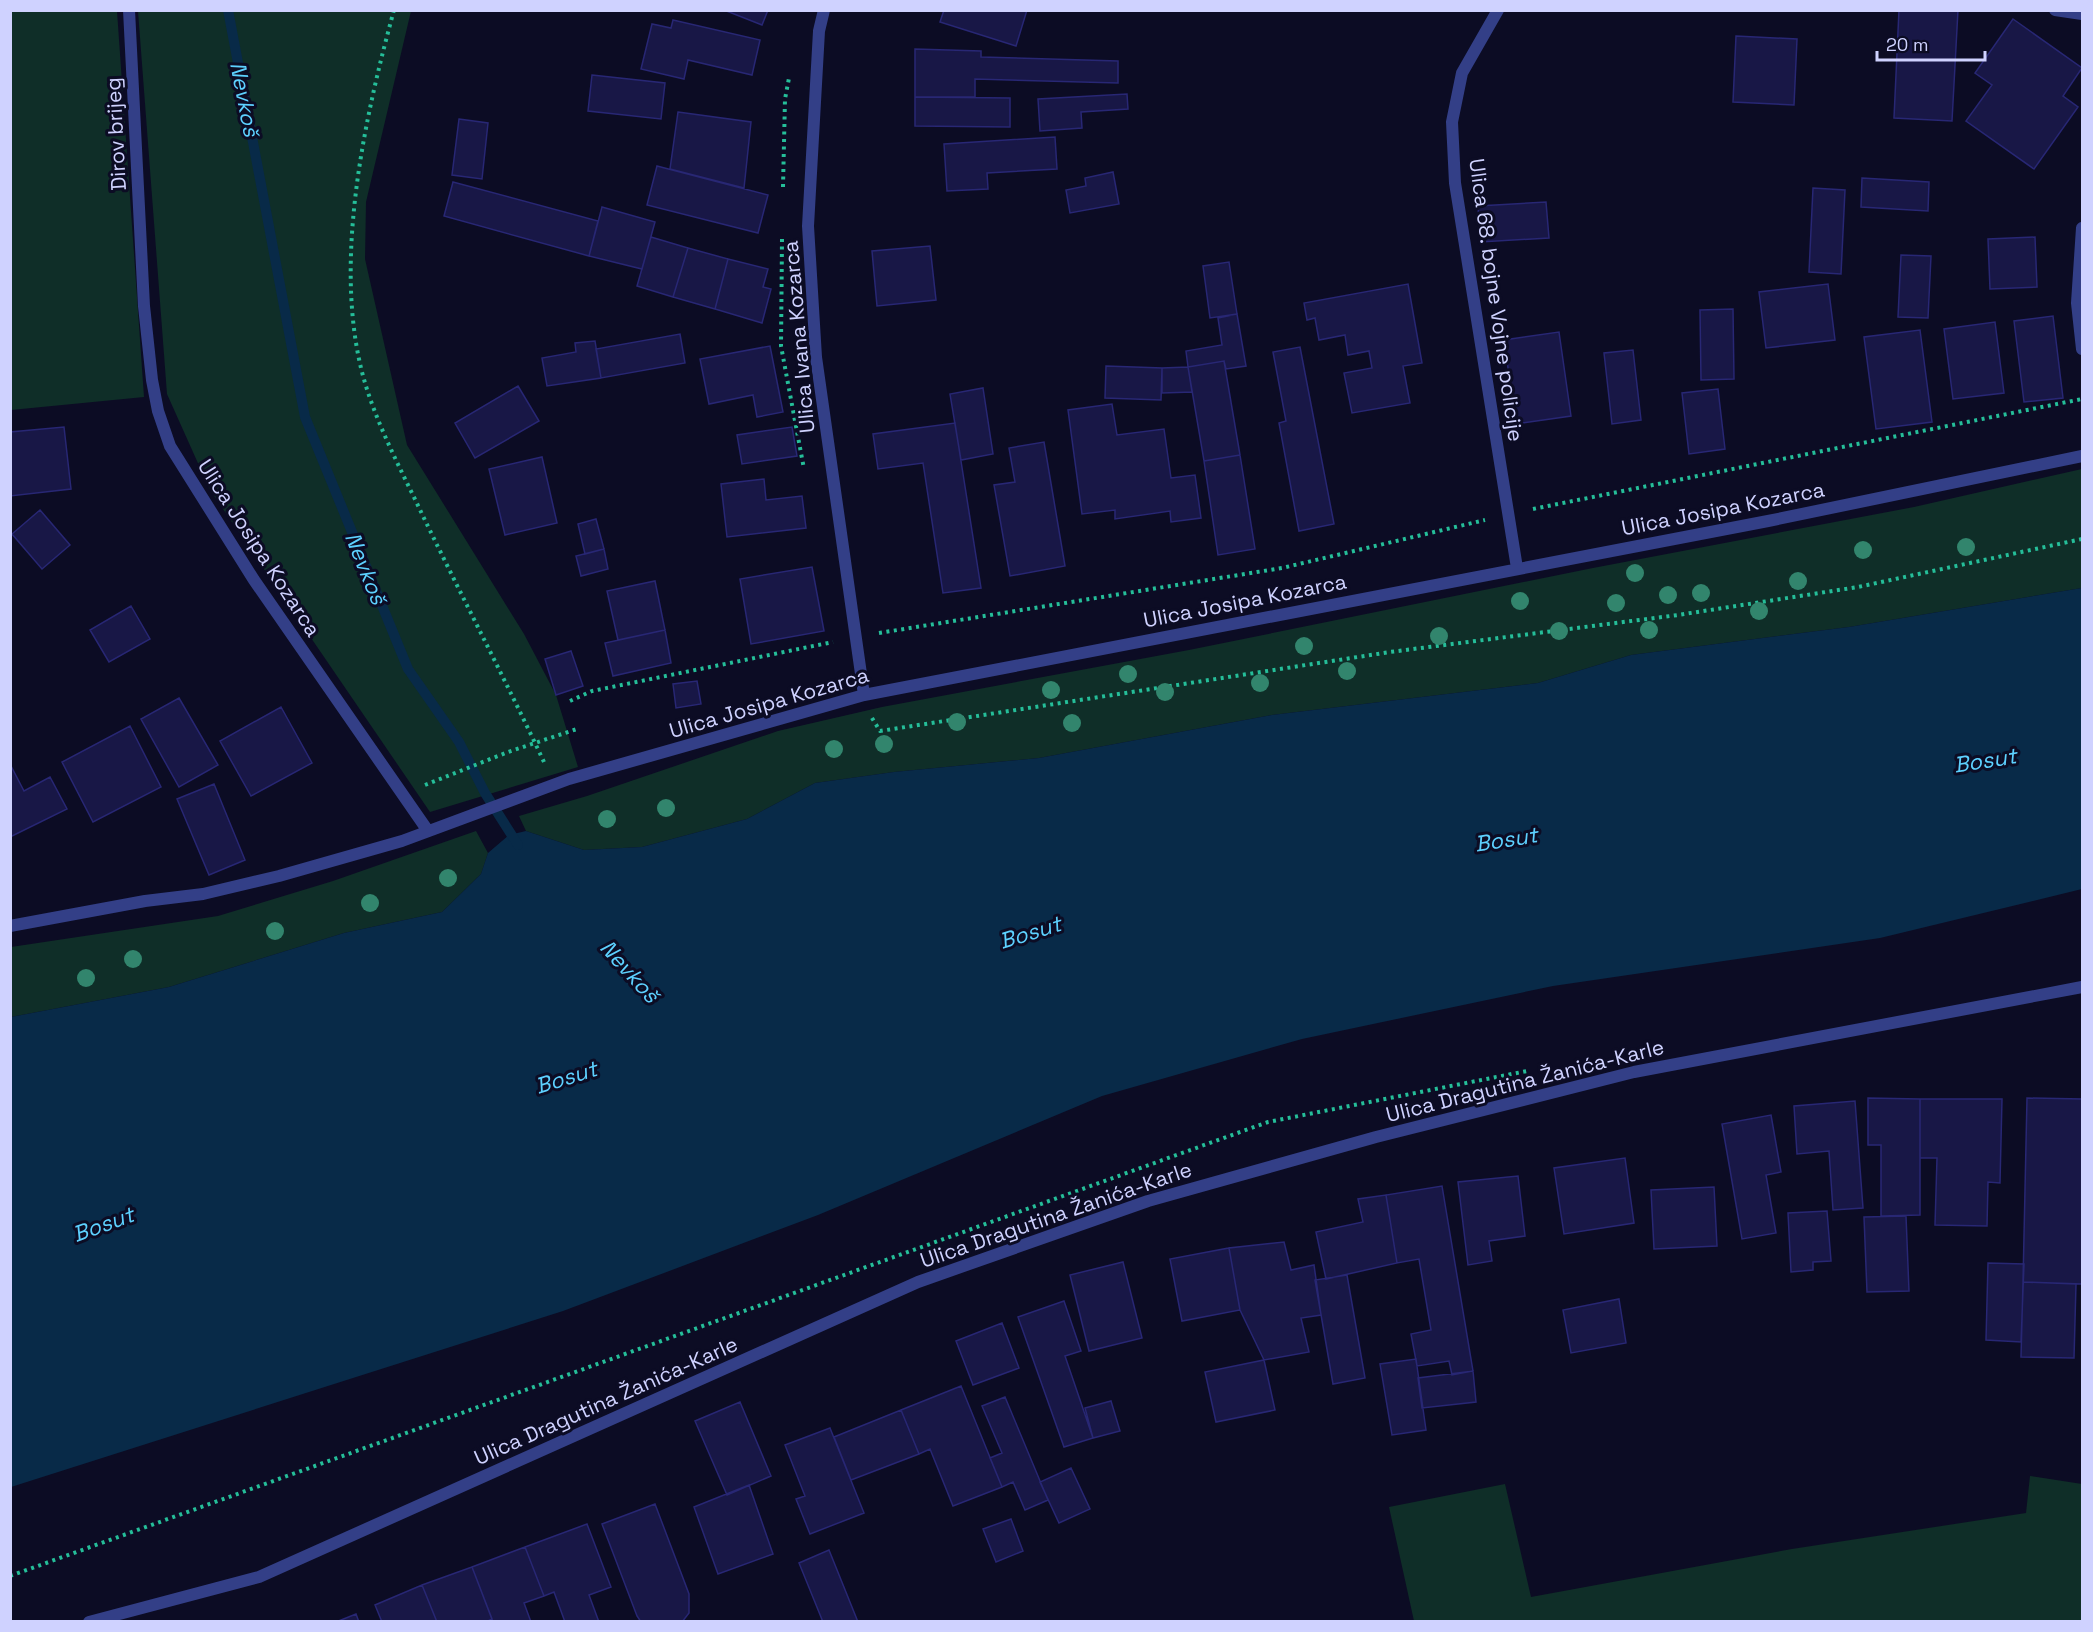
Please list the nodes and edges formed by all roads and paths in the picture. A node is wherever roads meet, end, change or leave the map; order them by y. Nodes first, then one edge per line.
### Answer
1 (129, 10) edge
2 (394, 10) edge
3 (824, 10) edge
4 (1498, 10) edge
5 (2055, 10) edge
6 (2082, 14) edge
7 (2082, 228) edge
8 (143, 254) joint
9 (2082, 349) edge
10 (2082, 399) edge
11 (2082, 456) edge
12 (1509, 514) junction
13 (2082, 539) edge
14 (1517, 568) junction
15 (857, 637) junction
16 (864, 695) junction
17 (570, 701) dead end
18 (576, 729) dead end
19 (535, 743) junction
20 (445, 776) dead end
21 (554, 785) junction
22 (428, 831) junction
23 (10, 926) edge
24 (2082, 987) edge
25 (115, 1618) edge
26 (89, 1622) edge

1 - 8 street, Dirov brijeg
2 - 19 path
3 - 15 street, Ulica Ivana Kozarca
4 - 12 street, Ulica 68. bojne Vojne policije
5 - 6 street
7 - 9 street
8 - 22 street, Ulica Josipa Kozarca
10 - 12 path
11 - 14 street, Ulica Josipa Kozarca
12 - 14 street, Ulica 68. bojne Vojne policije
12 - 15 path
13 - 16 path
14 - 16 street, Ulica Josipa Kozarca
15 - 16 street, Ulica Ivana Kozarca
15 - 17 path
16 - 21 street, Ulica Josipa Kozarca
18 - 19 path
19 - 20 path
19 - 21 path
21 - 22 street, Ulica Josipa Kozarca
22 - 23 street, Ulica Josipa Kozarca
24 - 25 street, Ulica Dragutina Žanića-Karle
25 - 26 street, Ulica Dragutina Žanića-Karle

